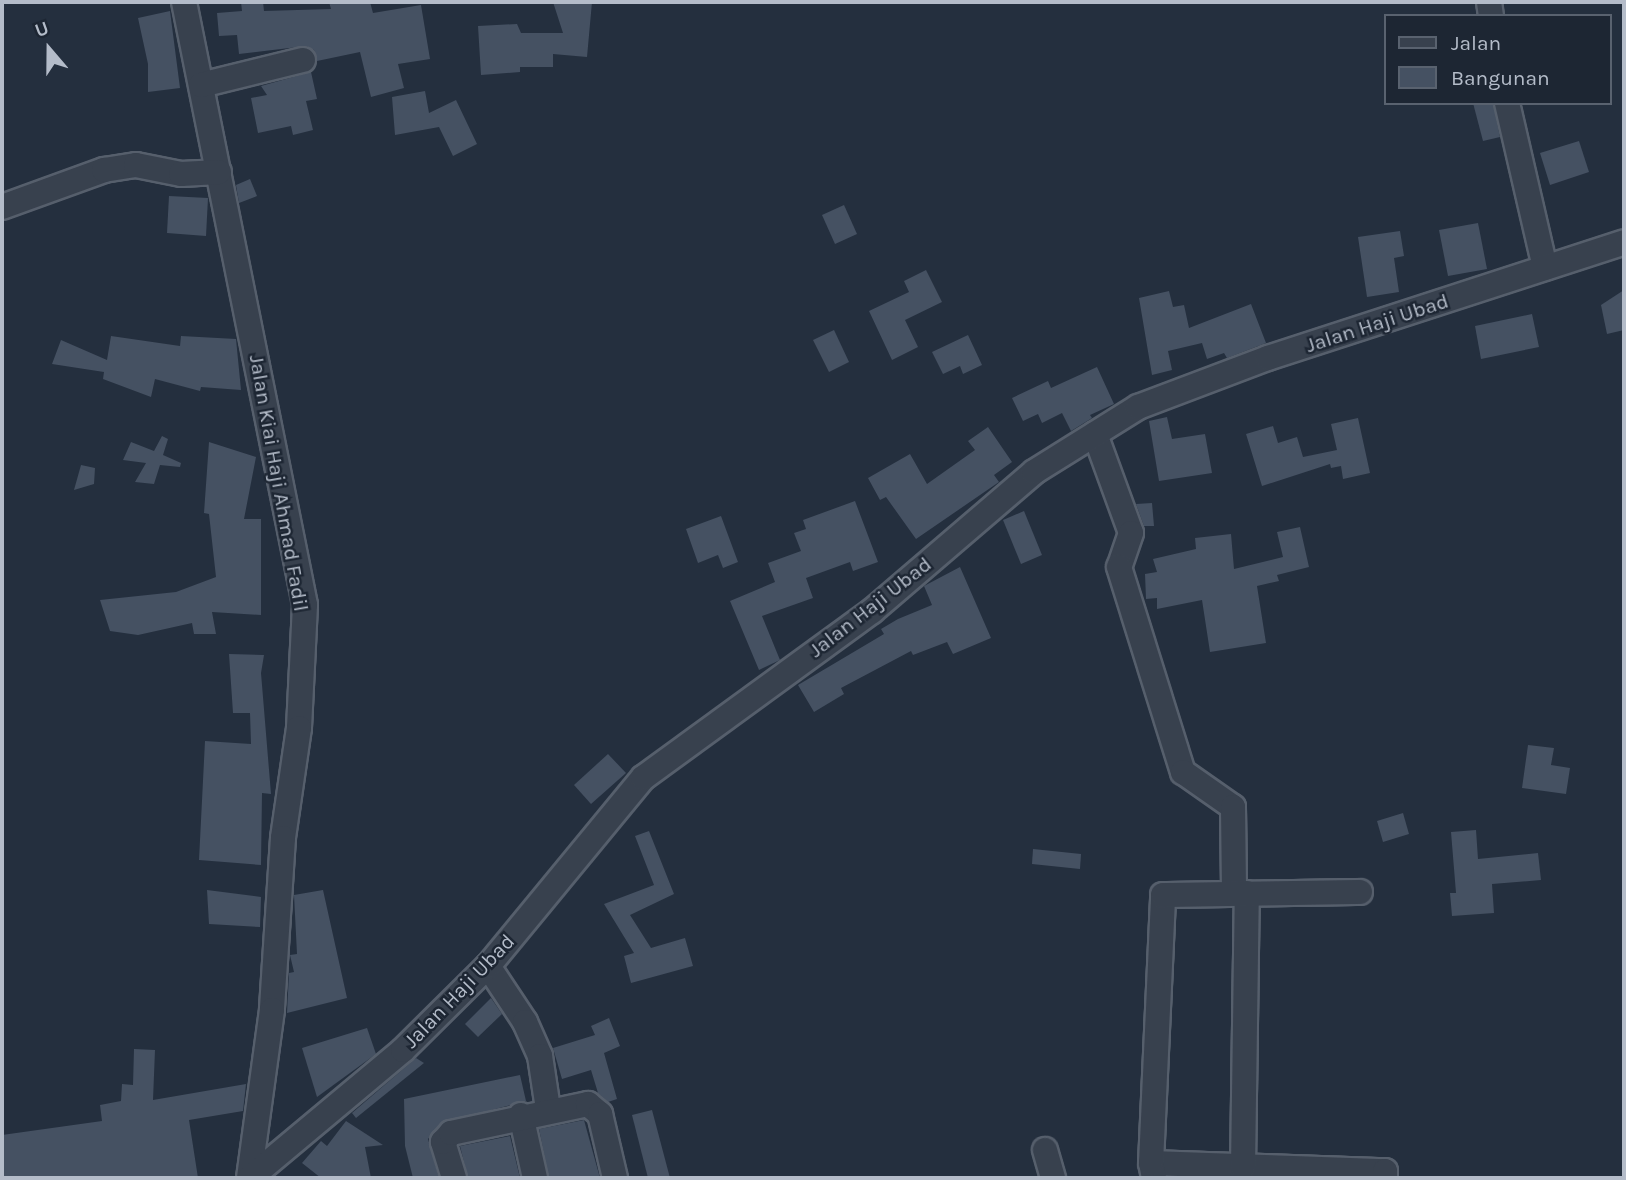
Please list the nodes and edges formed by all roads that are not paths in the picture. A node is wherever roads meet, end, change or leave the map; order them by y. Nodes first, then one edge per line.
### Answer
1 (184, 2) edge
2 (303, 60) dead end
3 (201, 85) junction
4 (1507, 105) edge
5 (219, 172) junction
6 (2, 207) edge
7 (1624, 242) edge
8 (1545, 268) junction
9 (1095, 434) junction
10 (1360, 892) dead end
11 (1240, 893) junction
12 (488, 966) junction
13 (548, 1109) junction
14 (521, 1115) junction
15 (1045, 1150) dead end
16 (1243, 1168) junction
17 (1152, 1170) edge
18 (249, 1178) edge
19 (454, 1178) edge
20 (535, 1178) edge
21 (615, 1178) edge
22 (1052, 1178) edge
23 (1385, 1178) edge

1 - 3 street, Jalan Kiai Haji Ahmad Fadil
2 - 3 street
3 - 5 street, Jalan Kiai Haji Ahmad Fadil
4 - 8 street
5 - 6 street
5 - 18 street, Jalan Kiai Haji Ahmad Fadil
7 - 8 street, Jalan Haji Ubad
8 - 9 street, Jalan Haji Ubad
9 - 11 street
9 - 12 street, Jalan Haji Ubad
10 - 11 street
11 - 16 street
11 - 17 street
12 - 13 street
12 - 18 street, Jalan Haji Ubad
13 - 14 street
13 - 21 street
14 - 19 street
14 - 20 street
15 - 22 street
16 - 17 street
16 - 23 street

